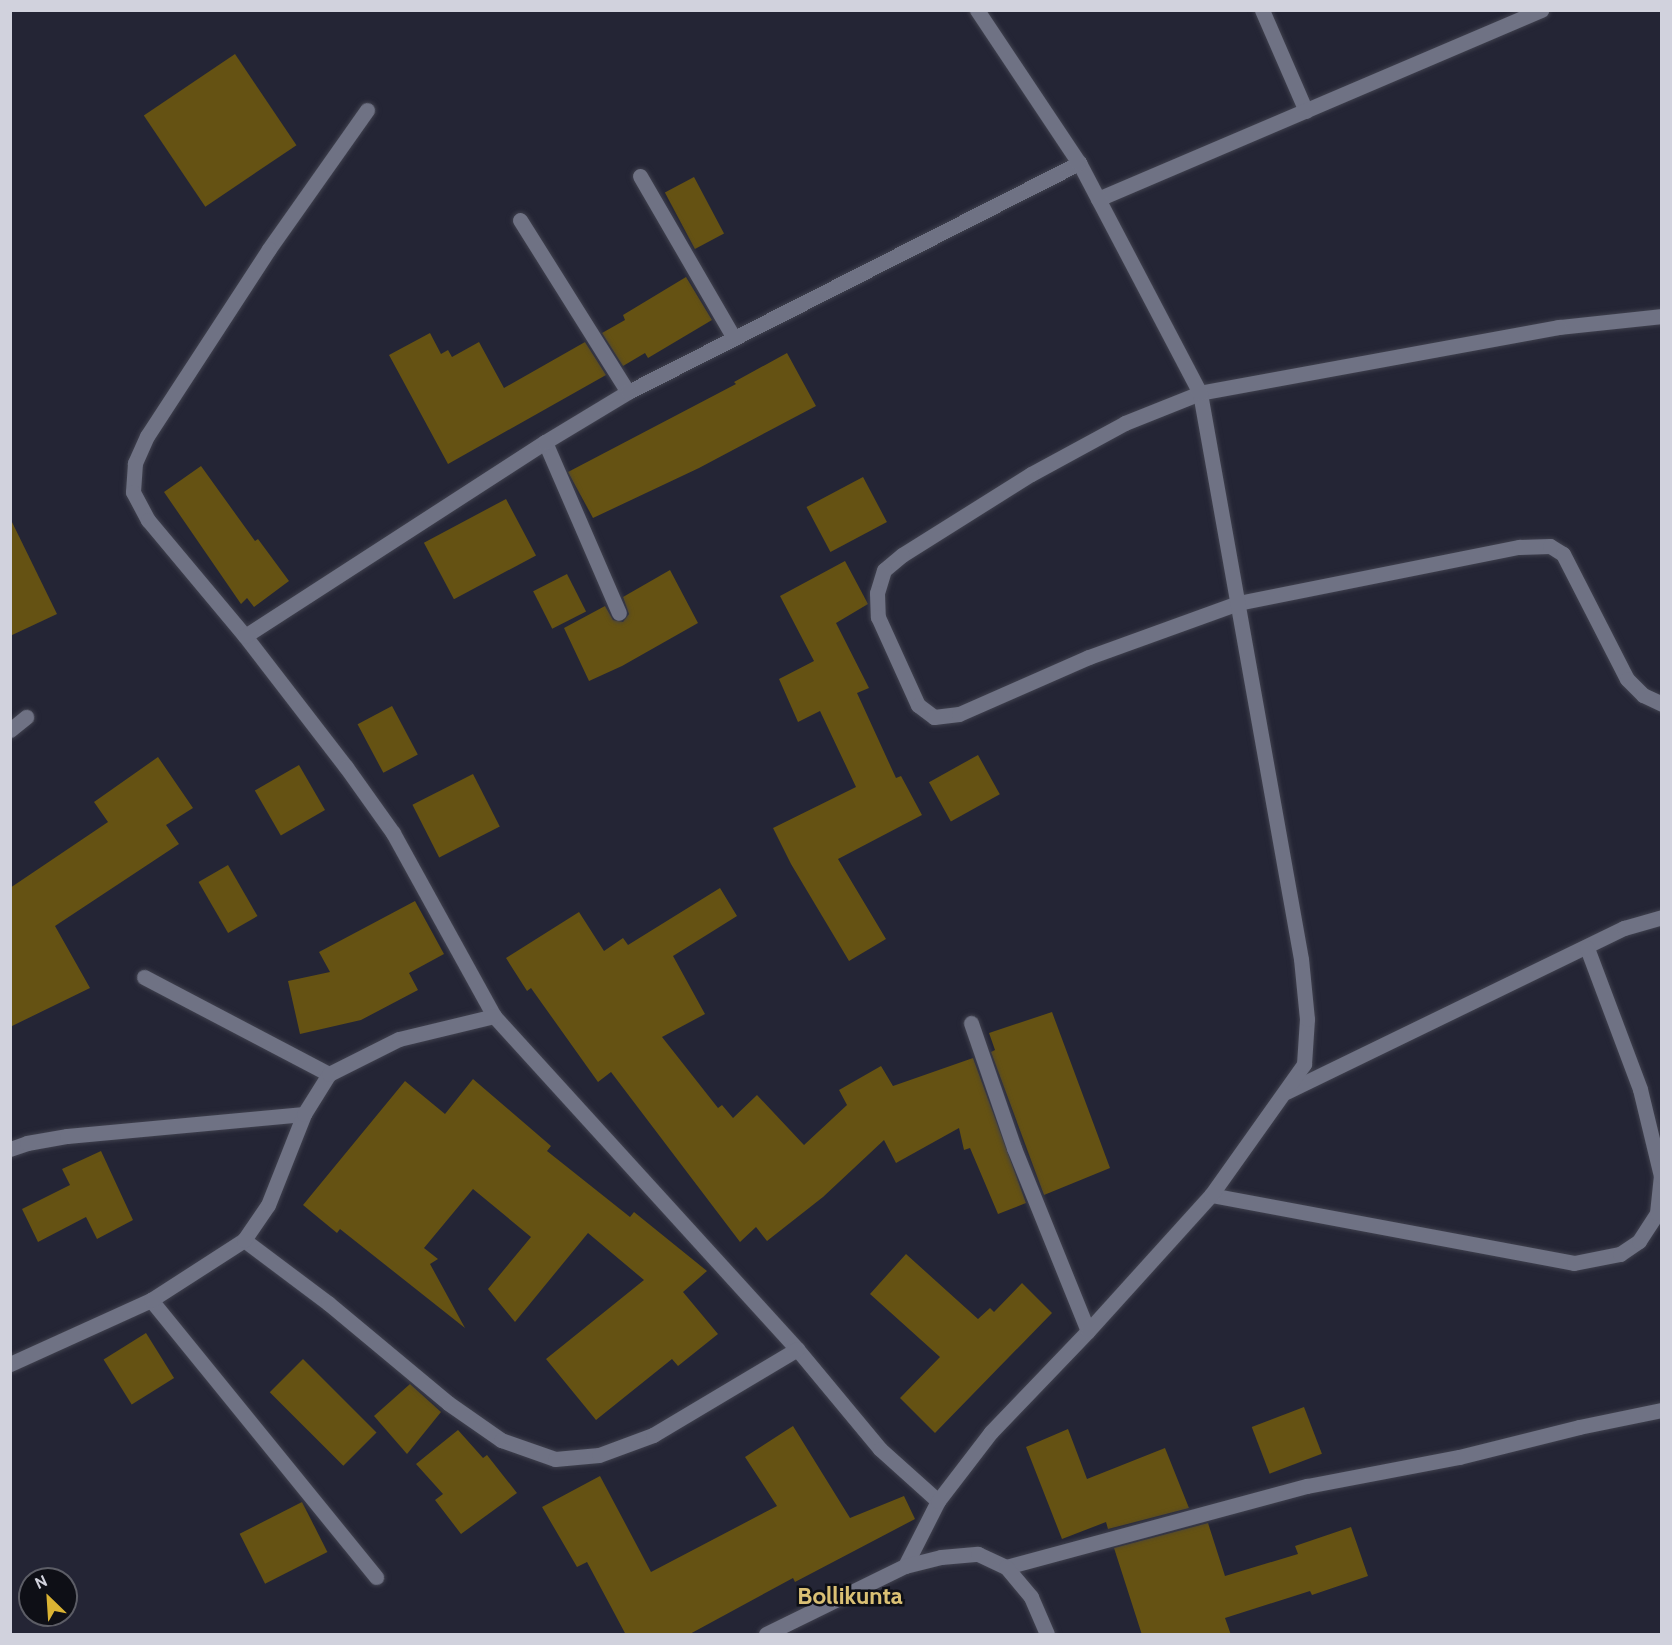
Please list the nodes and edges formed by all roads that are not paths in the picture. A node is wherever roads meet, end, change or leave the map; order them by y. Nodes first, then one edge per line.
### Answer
1 (977, 10) edge
2 (1262, 10) edge
3 (1541, 10) edge
4 (367, 110) dead end
5 (1306, 111) junction
6 (1079, 163) junction
7 (640, 176) dead end
8 (1098, 199) junction
9 (520, 220) dead end
10 (1662, 316) edge
11 (734, 338) junction
12 (628, 392) junction
13 (1200, 393) junction
14 (545, 442) junction
15 (1238, 603) junction
16 (619, 613) dead end
17 (245, 636) junction
18 (1662, 704) edge
19 (26, 717) dead end
20 (10, 730) edge
21 (1662, 916) edge
22 (1587, 948) junction
23 (144, 977) dead end
24 (494, 1016) junction
25 (971, 1023) dead end
26 (329, 1074) junction
27 (1283, 1093) junction
28 (304, 1114) junction
29 (10, 1149) edge
30 (1211, 1195) junction
31 (244, 1240) junction
32 (151, 1300) junction
33 (1088, 1331) junction
34 (797, 1349) junction
35 (10, 1364) edge
36 (1662, 1410) edge
37 (938, 1501) junction
38 (905, 1566) junction
39 (1006, 1567) junction
40 (376, 1577) dead end
41 (766, 1635) edge
42 (1047, 1635) edge

1 - 6 street
2 - 5 street
3 - 5 street
4 - 17 street
5 - 8 street
6 - 8 street
6 - 11 street
7 - 11 street
8 - 13 street
9 - 12 street
10 - 13 street
11 - 12 street
12 - 14 street
13 - 15 street
13 - 15 street
14 - 16 street
14 - 17 street
15 - 18 street
15 - 27 street
17 - 24 street
19 - 20 street
21 - 22 street
22 - 27 street
22 - 30 street
23 - 26 street
24 - 26 street
24 - 34 street
25 - 33 street
26 - 28 street
27 - 30 street
28 - 29 street
28 - 31 street
30 - 33 street
31 - 32 street
31 - 34 street
32 - 35 street
32 - 40 street
33 - 37 street
34 - 37 street
36 - 39 street
37 - 38 street
38 - 39 street
38 - 41 street
39 - 42 street

